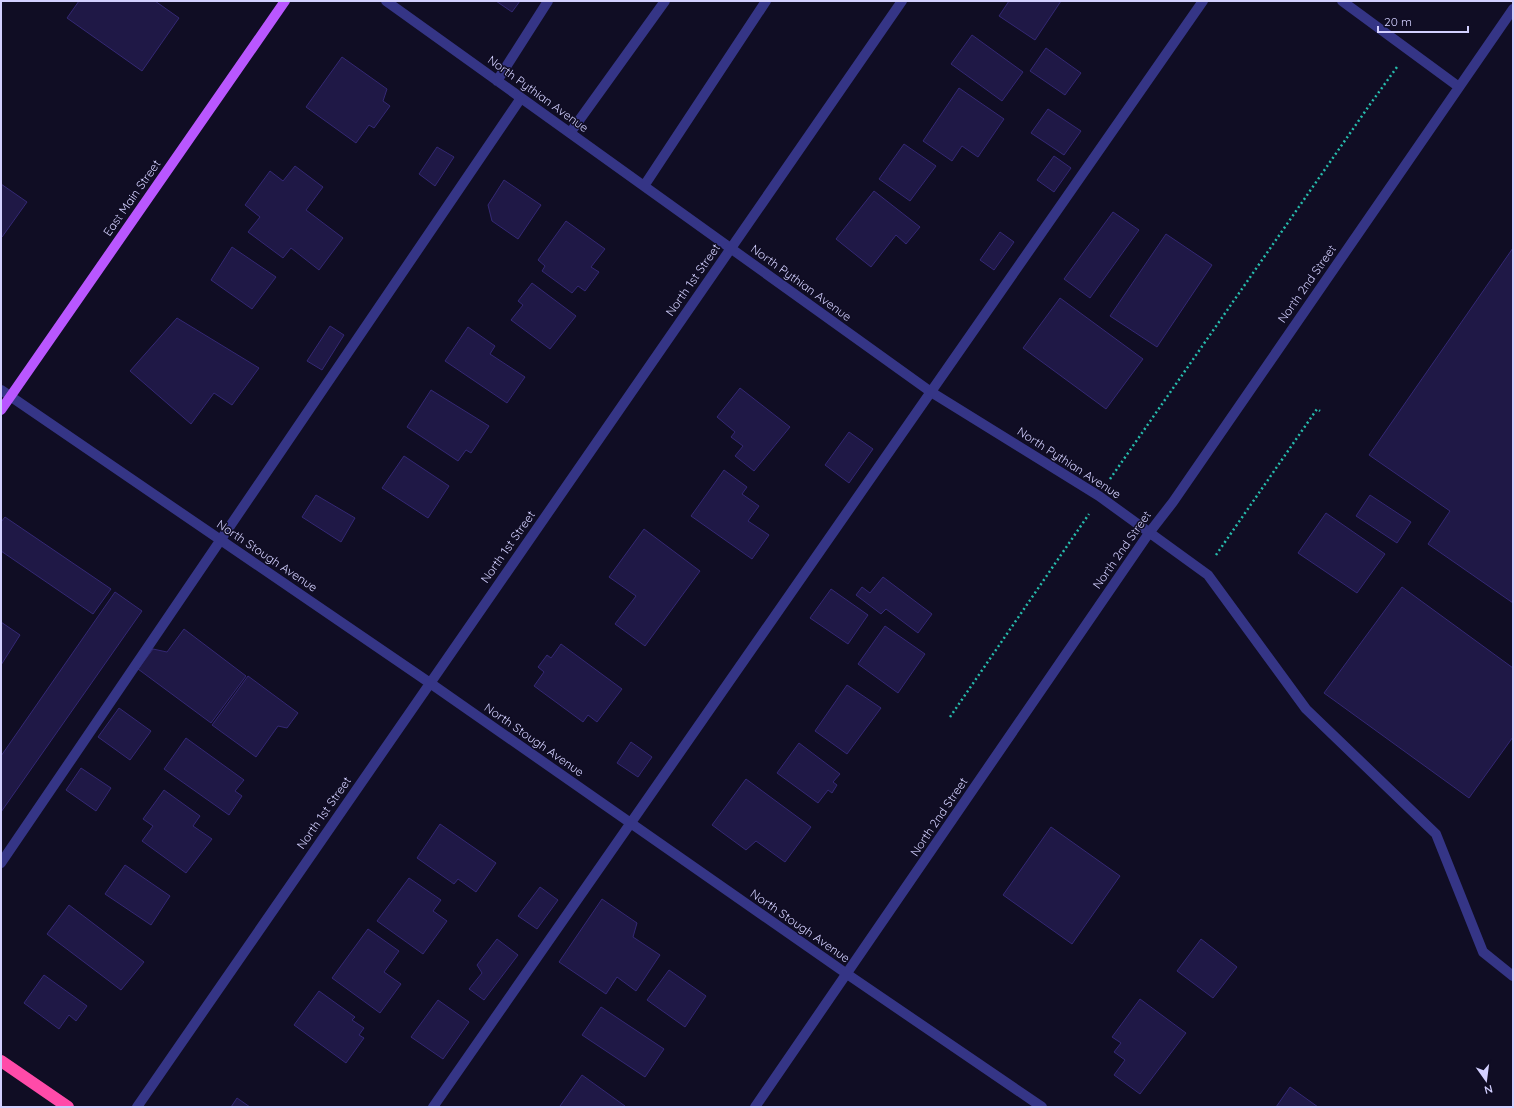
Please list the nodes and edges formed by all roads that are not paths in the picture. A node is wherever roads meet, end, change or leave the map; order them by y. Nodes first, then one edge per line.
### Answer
1 (285, 1) edge
2 (386, 1) edge
3 (548, 1) edge
4 (665, 1) edge
5 (766, 1) edge
6 (1203, 1) edge
7 (1342, 1) edge
8 (898, 2) edge
9 (1513, 9) edge
10 (497, 81) junction
11 (1459, 87) junction
12 (521, 98) junction
13 (570, 133) junction
14 (644, 186) junction
15 (731, 248) junction
16 (1, 390) edge
17 (931, 392) junction
18 (11, 396) junction
19 (1, 410) edge
20 (1149, 533) junction
21 (221, 540) junction
22 (430, 683) junction
23 (630, 824) junction
24 (1, 863) edge
25 (846, 974) junction
26 (1513, 976) edge
27 (1, 1061) edge
28 (68, 1107) edge
29 (137, 1107) edge
30 (433, 1107) edge
31 (755, 1107) edge
32 (1042, 1107) edge

1 - 18 main road, East Main Street
2 - 10 street, North Pythian Avenue
3 - 10 street
4 - 13 street
5 - 14 street
6 - 17 street
7 - 11 street
8 - 15 street, North 1st Street
9 - 11 street, North 2nd Street
10 - 12 street, North Pythian Avenue
11 - 20 street, North 2nd Street
12 - 13 street, North Pythian Avenue
12 - 21 street
13 - 14 street, North Pythian Avenue
14 - 15 street, North Pythian Avenue
15 - 17 street, North Pythian Avenue
15 - 22 street, North 1st Street
16 - 18 street, North Stough Avenue
17 - 20 street, North Pythian Avenue
17 - 23 street
18 - 19 main road, East Main Street
18 - 21 street, North Stough Avenue
20 - 25 street, North 2nd Street
20 - 26 street, North Pythian Avenue
21 - 22 street, North Stough Avenue
21 - 24 street
22 - 23 street, North Stough Avenue
22 - 29 street, North 1st Street
23 - 25 street, North Stough Avenue
23 - 30 street
25 - 31 street, North 2nd Street
25 - 32 street, North Stough Avenue
27 - 28 highway

